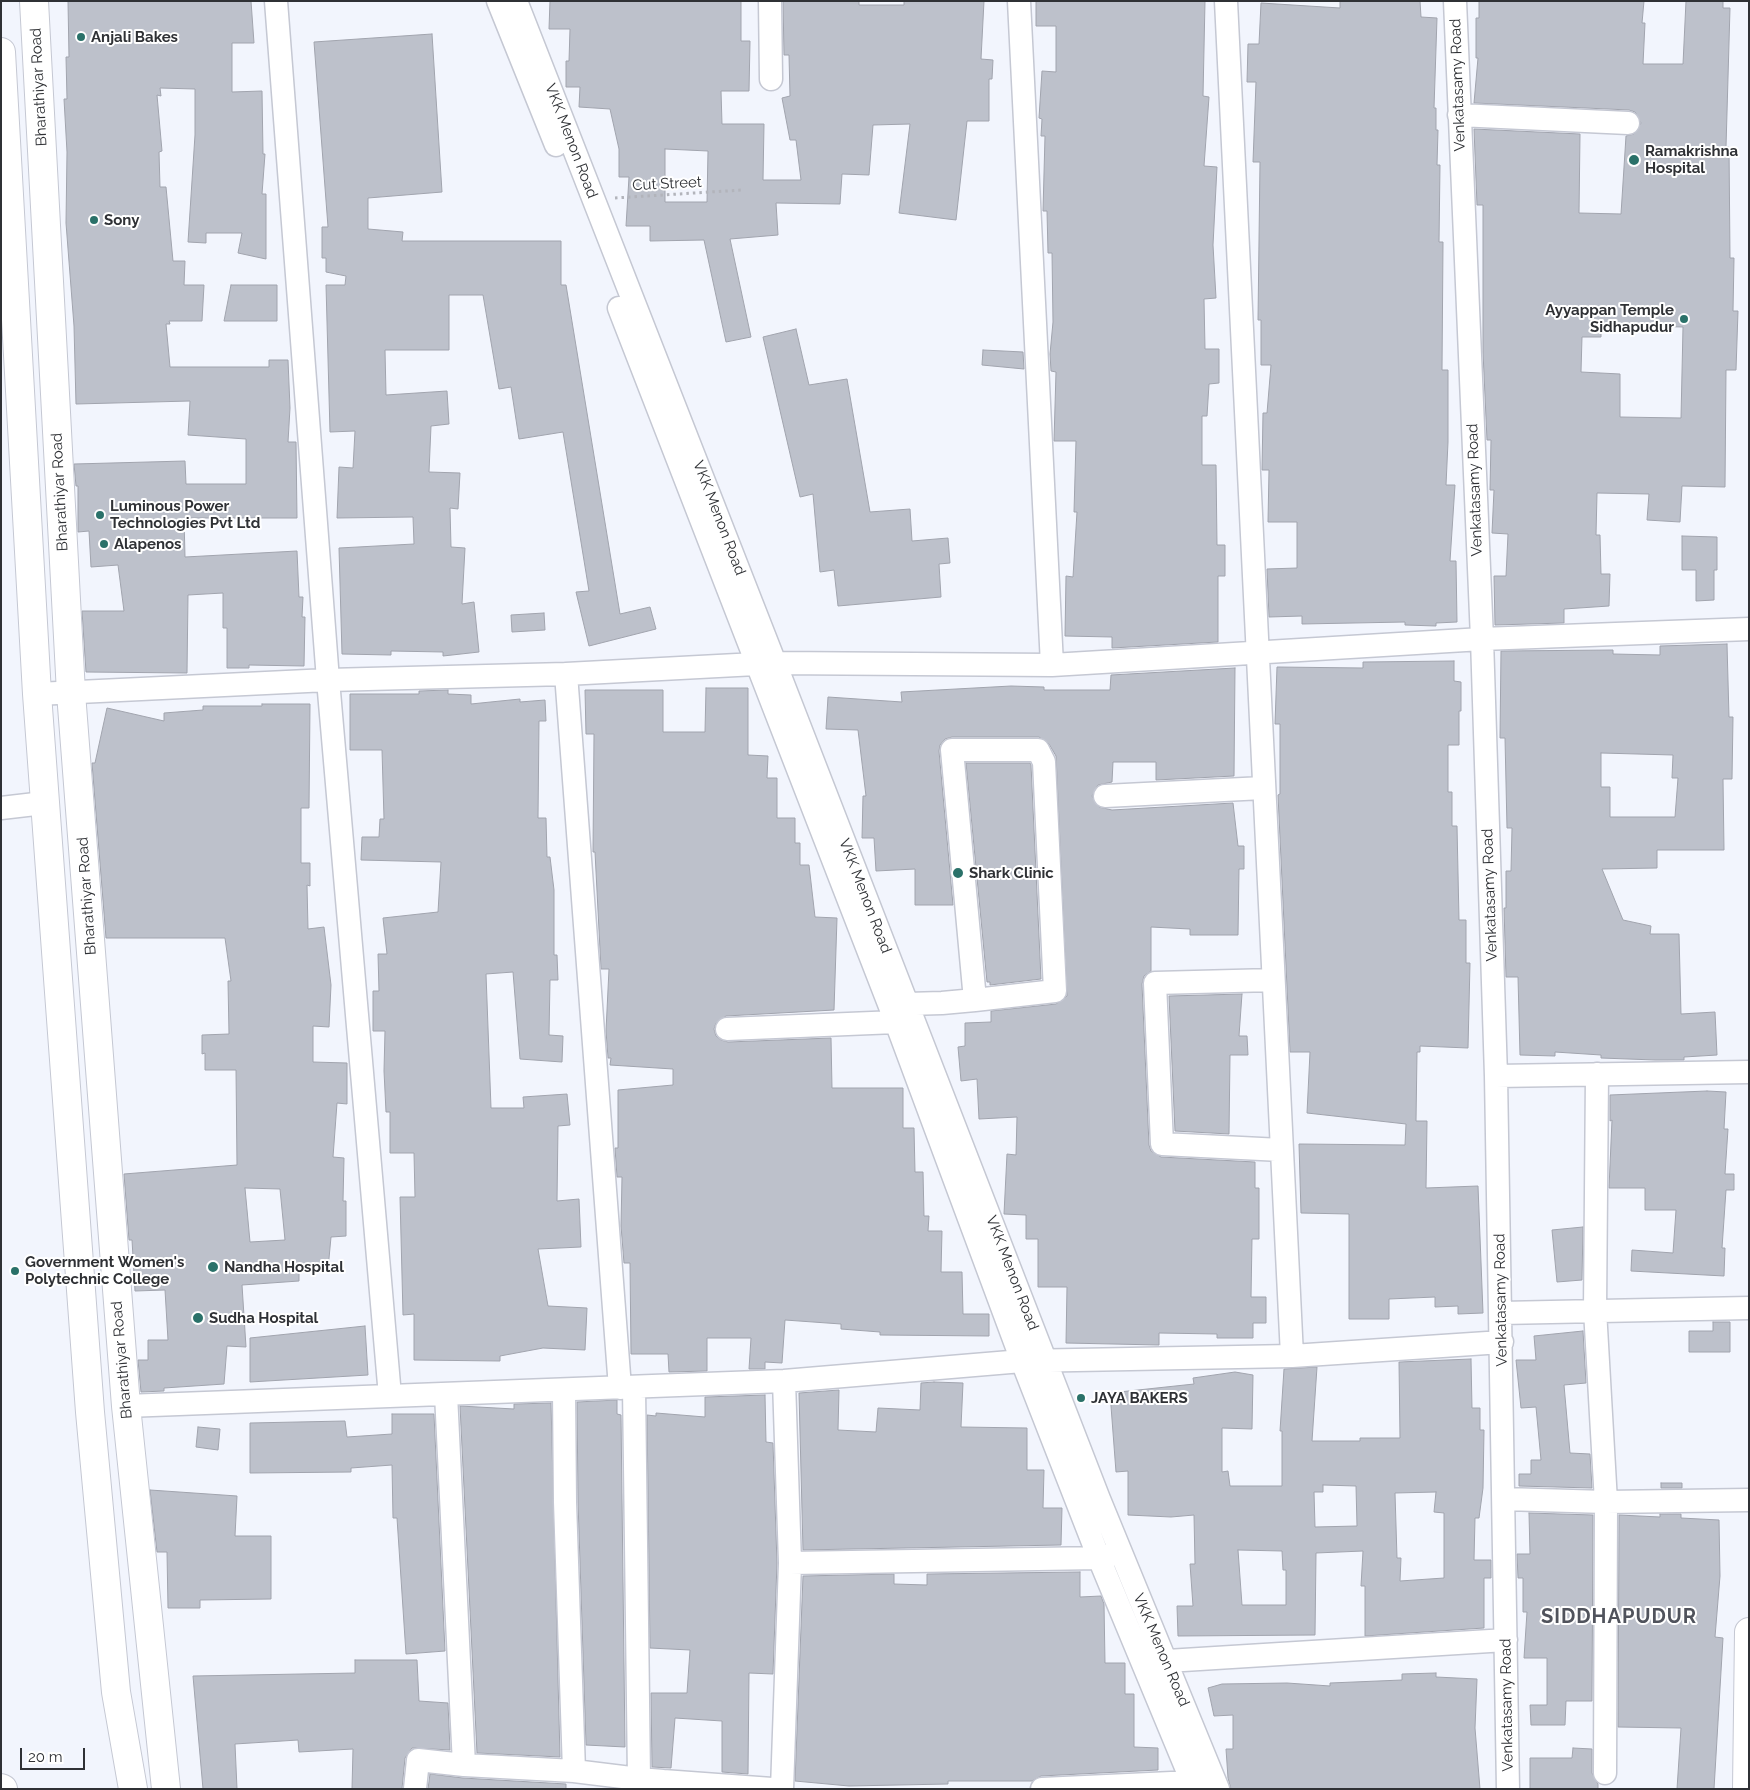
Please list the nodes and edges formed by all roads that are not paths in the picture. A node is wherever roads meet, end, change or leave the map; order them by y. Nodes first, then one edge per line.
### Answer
1 (34, 1) edge
2 (276, 1) edge
3 (498, 1) edge
4 (516, 1) edge
5 (770, 1) edge
6 (1019, 1) edge
7 (1226, 1) edge
8 (1454, 1) edge
9 (1, 52) edge
10 (771, 79) dead end
11 (1459, 115) junction
12 (1628, 123) dead end
13 (1749, 629) edge
14 (1482, 639) junction
15 (1257, 654) junction
16 (766, 663) junction
17 (1052, 666) junction
18 (566, 674) junction
19 (328, 680) junction
20 (71, 693) junction
21 (36, 694) junction
22 (1263, 788) junction
23 (1105, 796) dead end
24 (44, 803) junction
25 (1, 808) edge
26 (1273, 980) junction
27 (975, 1000) junction
28 (902, 1013) junction
29 (727, 1029) dead end
30 (1749, 1072) edge
31 (1597, 1074) junction
32 (1496, 1076) junction
33 (1281, 1150) junction
34 (1749, 1308) edge
35 (1595, 1310) junction
36 (1501, 1314) junction
37 (1502, 1342) junction
38 (1292, 1356) junction
39 (1046, 1360) junction
40 (1022, 1361) junction
41 (784, 1381) junction
42 (627, 1387) junction
43 (564, 1391) junction
44 (446, 1394) junction
45 (390, 1396) junction
46 (126, 1406) junction
47 (1504, 1499) junction
48 (1749, 1500) edge
49 (1606, 1502) junction
50 (1120, 1552) junction
51 (1098, 1558) junction
52 (790, 1563) junction
53 (1749, 1632) edge
54 (1506, 1640) junction
55 (1167, 1661) junction
56 (464, 1765) junction
57 (574, 1771) junction
58 (1605, 1773) dead end
59 (639, 1779) junction
60 (662, 1785) edge
61 (1194, 1786) edge
62 (132, 1789) edge
63 (166, 1789) edge
64 (415, 1789) edge
65 (772, 1789) edge
66 (782, 1789) edge
67 (1042, 1789) edge
68 (1218, 1789) edge
69 (1508, 1789) edge
70 (1747, 1789) edge

1 - 20 main road, Bharathiyar Road
2 - 19 street
3 - 16 street, VKK Menon Road
4 - 16 street, VKK Menon Road
5 - 10 street
6 - 17 street
7 - 15 street
8 - 11 street, Venkatasamy Road
9 - 21 main road
11 - 12 street
11 - 14 street, Venkatasamy Road
13 - 14 street
14 - 15 street
14 - 32 street, Venkatasamy Road
15 - 17 street
15 - 22 street
16 - 17 street
16 - 18 street
16 - 28 street, VKK Menon Road
18 - 19 street
18 - 42 street
19 - 20 street
19 - 45 street
20 - 21 street
20 - 46 main road, Bharathiyar Road
21 - 24 main road
22 - 23 street
22 - 26 street
24 - 25 street
24 - 62 main road
26 - 33 street
26 - 33 street
27 - 27 street
27 - 28 street
28 - 29 street
28 - 39 street, VKK Menon Road
28 - 40 street, VKK Menon Road
30 - 31 street
31 - 32 street
31 - 35 street
32 - 36 street, Venkatasamy Road
33 - 38 street
34 - 35 street
35 - 36 street
35 - 49 street
36 - 37 street, Venkatasamy Road
37 - 38 street
37 - 47 street, Venkatasamy Road
38 - 39 street
39 - 40 street
39 - 50 street, VKK Menon Road
40 - 41 street
40 - 51 street, VKK Menon Road
41 - 42 street
41 - 52 street
42 - 43 street
42 - 59 street
43 - 44 street
43 - 57 street
44 - 45 street
44 - 56 street
45 - 46 street
46 - 63 main road, Bharathiyar Road
47 - 49 street
47 - 54 street, Venkatasamy Road
48 - 49 street
49 - 58 street
50 - 51 street
50 - 55 street, VKK Menon Road
51 - 52 street
51 - 61 street, VKK Menon Road
52 - 66 street
53 - 70 main road
54 - 55 street
54 - 69 street, Venkatasamy Road
55 - 68 street, VKK Menon Road
56 - 57 street
56 - 64 street
57 - 59 street
59 - 60 street
60 - 65 street
61 - 67 street

